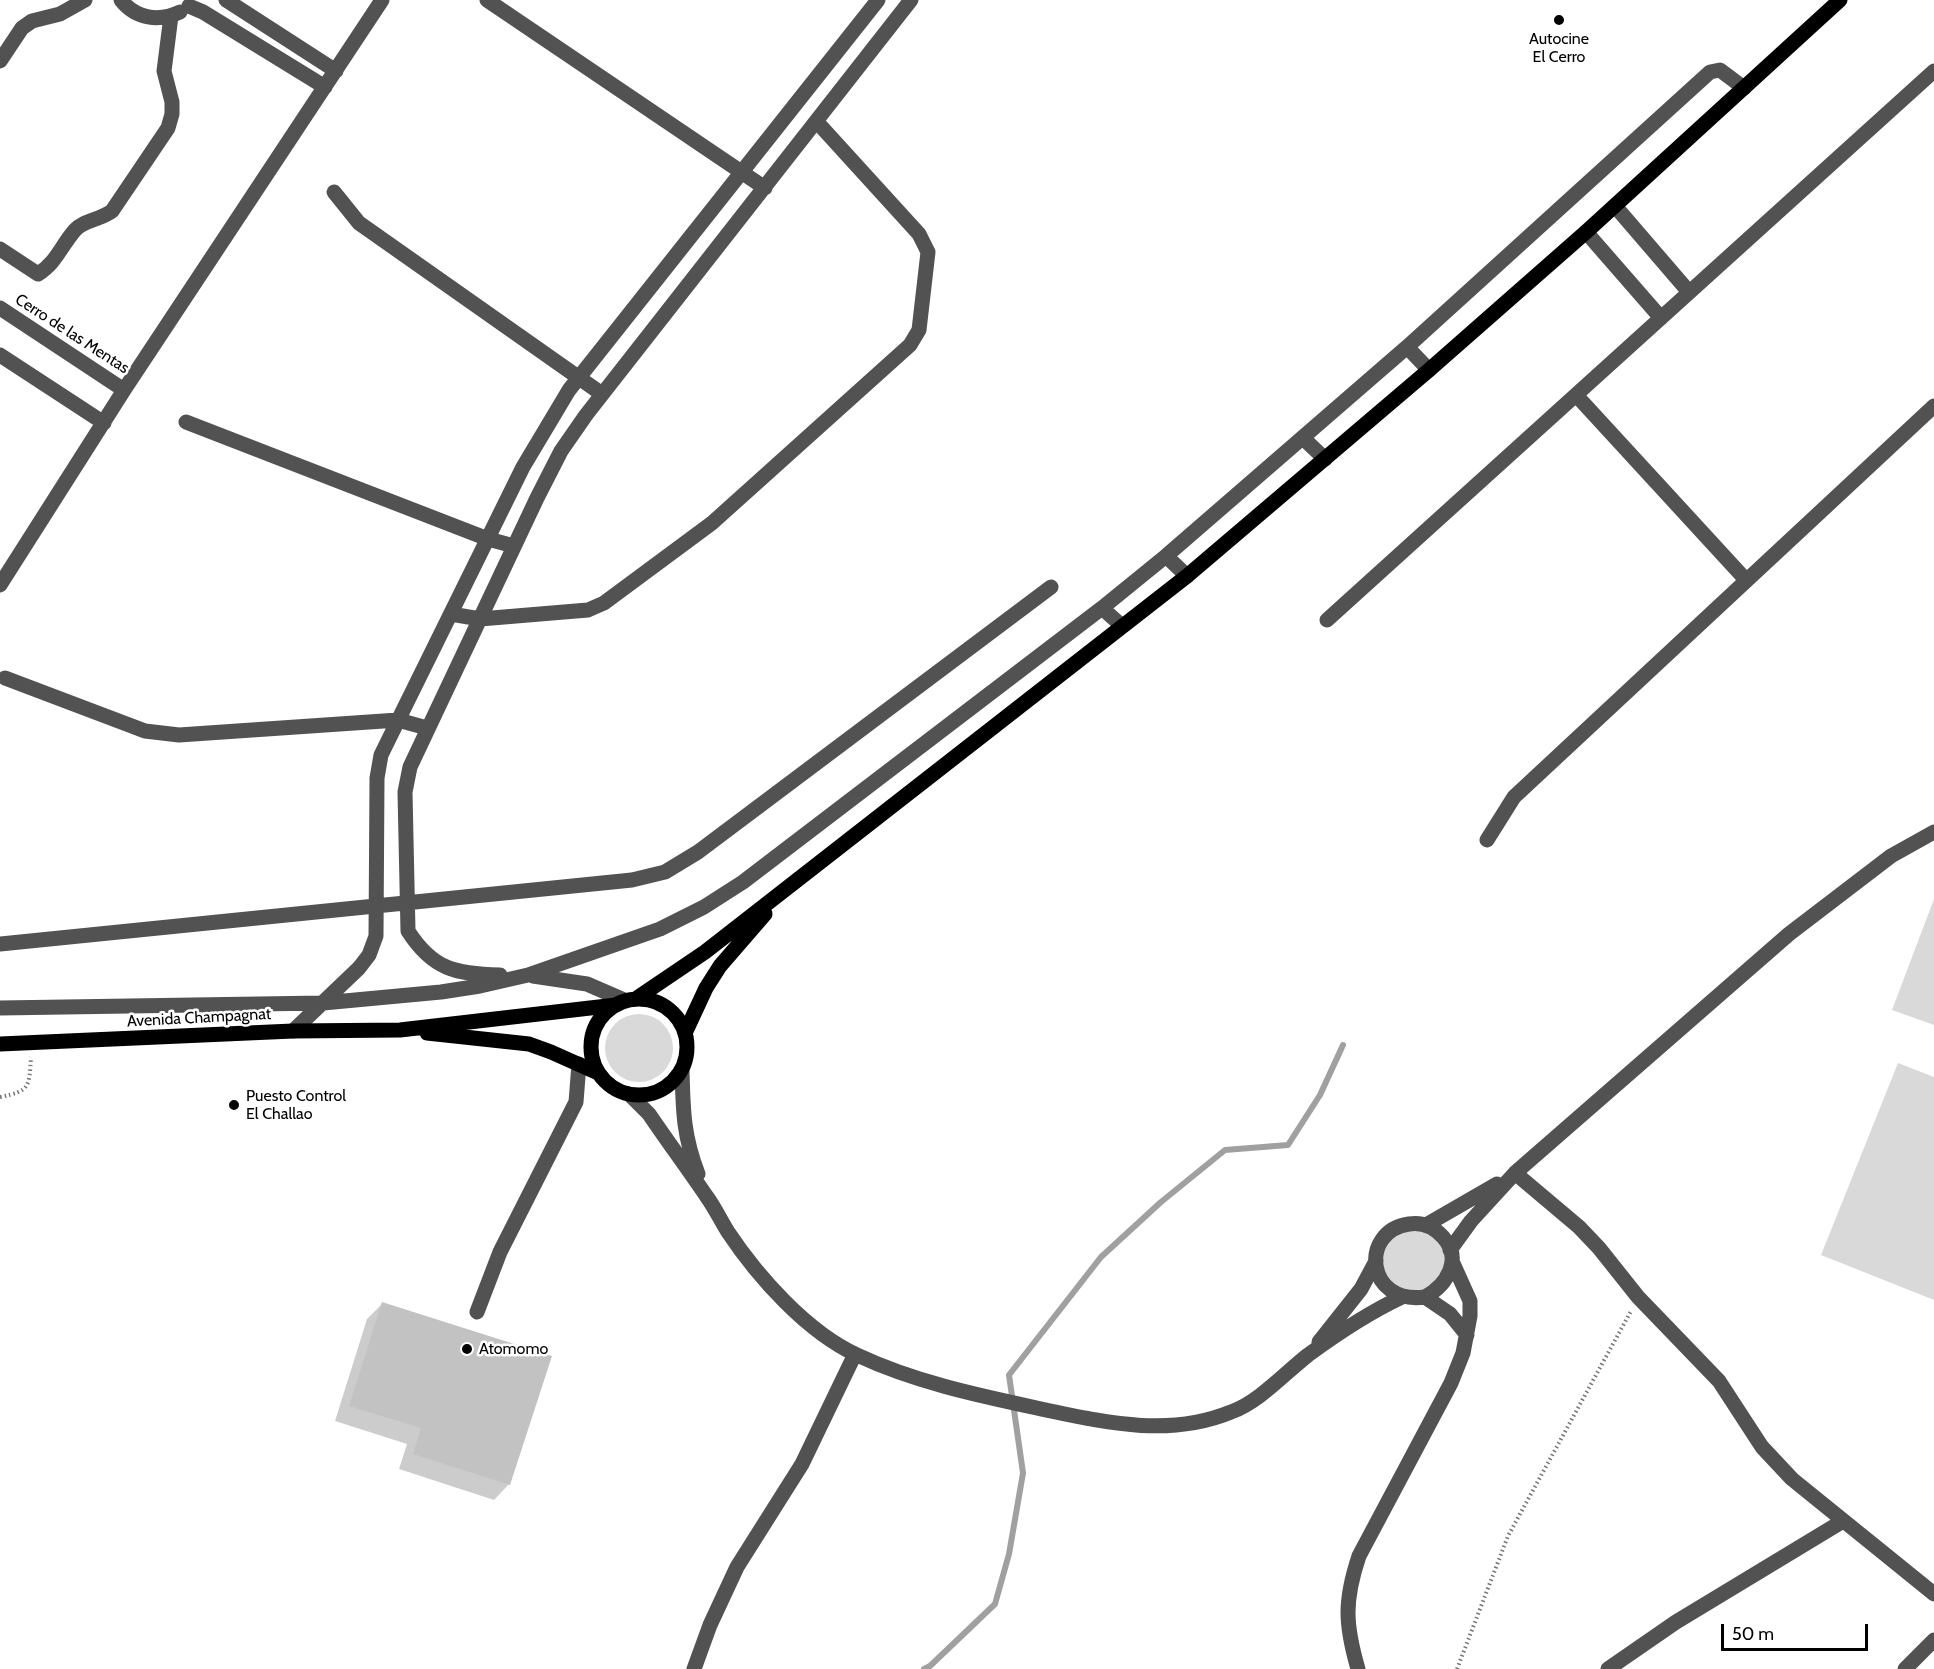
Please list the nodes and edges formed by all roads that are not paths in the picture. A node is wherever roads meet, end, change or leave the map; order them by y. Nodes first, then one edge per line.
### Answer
1 (85, 0) edge
2 (121, 0) edge
3 (226, 0) edge
4 (382, 0) edge
5 (487, 0) edge
6 (878, 0) edge
7 (911, 0) edge
8 (1840, 0) edge
9 (192, 3) edge
10 (171, 16) junction
11 (0, 62) edge
12 (336, 71) junction
13 (1934, 71) edge
14 (325, 87) junction
15 (1744, 88) junction
16 (817, 122) junction
17 (742, 172) junction
18 (765, 188) junction
19 (334, 192) dead end
20 (1615, 206) junction
21 (1586, 232) junction
22 (0, 249) edge
23 (1689, 292) junction
24 (0, 308) edge
25 (1661, 318) junction
26 (1407, 347) junction
27 (0, 355) edge
28 (1429, 370) junction
29 (578, 378) junction
30 (124, 390) junction
31 (602, 394) junction
32 (1576, 395) junction
33 (1934, 406) edge
34 (186, 422) dead end
35 (104, 423) junction
36 (1303, 438) junction
37 (1325, 459) junction
38 (488, 538) junction
39 (514, 546) junction
40 (1166, 556) junction
41 (1187, 576) junction
42 (1746, 580) junction
43 (0, 585) edge
44 (1051, 587) dead end
45 (1102, 609) junction
46 (451, 614) junction
47 (480, 619) junction
48 (1327, 620) dead end
49 (1122, 626) junction
50 (5, 678) dead end
51 (398, 720) junction
52 (427, 728) junction
53 (1934, 832) edge
54 (1486, 840) dead end
55 (786, 888) junction
56 (408, 902) junction
57 (377, 905) junction
58 (0, 944) edge
59 (528, 975) junction
60 (626, 1001) junction
61 (323, 1003) junction
62 (0, 1008) edge
63 (400, 1030) junction
64 (293, 1031) junction
65 (686, 1031) junction
66 (0, 1044) edge
67 (579, 1064) junction
68 (682, 1069) junction
69 (598, 1073) junction
70 (629, 1094) junction
71 (1515, 1173) junction
72 (708, 1199) junction
73 (1426, 1225) junction
74 (1451, 1255) junction
75 (1376, 1261) junction
76 (1402, 1297) junction
77 (1425, 1297) junction
78 (477, 1312) dead end
79 (1467, 1335) junction
80 (855, 1354) junction
81 (1308, 1356) junction
82 (1843, 1521) junction
83 (1934, 1594) edge
84 (1934, 1640) edge
85 (694, 1669) edge
86 (1358, 1669) edge
87 (1608, 1669) edge
88 (1905, 1669) edge

1 - 11 street
2 - 10 street
3 - 12 street
4 - 12 street
5 - 17 street
6 - 17 street
7 - 16 street
8 - 15 main road
9 - 10 street
9 - 14 street
10 - 22 street
12 - 14 street
13 - 23 street
14 - 30 street
15 - 20 main road
15 - 26 street
16 - 18 street
16 - 47 street
17 - 18 street
17 - 29 street
18 - 31 street
19 - 29 street
20 - 21 main road
20 - 23 street
21 - 25 street
21 - 28 main road
23 - 25 street
24 - 30 street, Cerro de las Mentas
25 - 32 street
26 - 28 street
26 - 36 street
27 - 35 street
28 - 37 main road
29 - 31 street
29 - 38 street
30 - 35 street
31 - 39 street
32 - 42 street
32 - 48 street
33 - 42 street
34 - 38 street
35 - 43 street
36 - 37 street
36 - 40 street
37 - 41 main road
38 - 39 street
38 - 46 street
39 - 47 street
40 - 41 street
40 - 45 street
41 - 49 main road
42 - 54 street
44 - 56 street
45 - 49 street
45 - 59 street
46 - 47 street
46 - 51 street
47 - 52 street
49 - 55 main road
50 - 51 street
51 - 52 street
51 - 57 street
52 - 56 street
53 - 71 street
55 - 60 main road
55 - 65 main road
56 - 57 street
56 - 59 street
57 - 58 street
57 - 61 street
59 - 60 street
59 - 61 street
60 - 63 main road, Avenida Champagnat
60 - 65 main road
60 - 69 main road
61 - 62 street
61 - 64 street
63 - 64 main road, Avenida Champagnat
63 - 67 main road, Avenida Champagnat
64 - 66 main road, Avenida Champagnat
65 - 68 main road
67 - 69 main road, Avenida Champagnat
67 - 78 street
68 - 70 main road
68 - 72 street
69 - 70 main road
70 - 72 street
71 - 73 street
71 - 74 street
71 - 82 street
72 - 80 street
73 - 74 street
73 - 75 street
74 - 77 street
74 - 79 street
75 - 76 street
75 - 81 street
76 - 77 street
76 - 81 street
77 - 79 street
79 - 86 street
80 - 81 street
80 - 85 street
82 - 83 street
82 - 87 street
84 - 88 street

